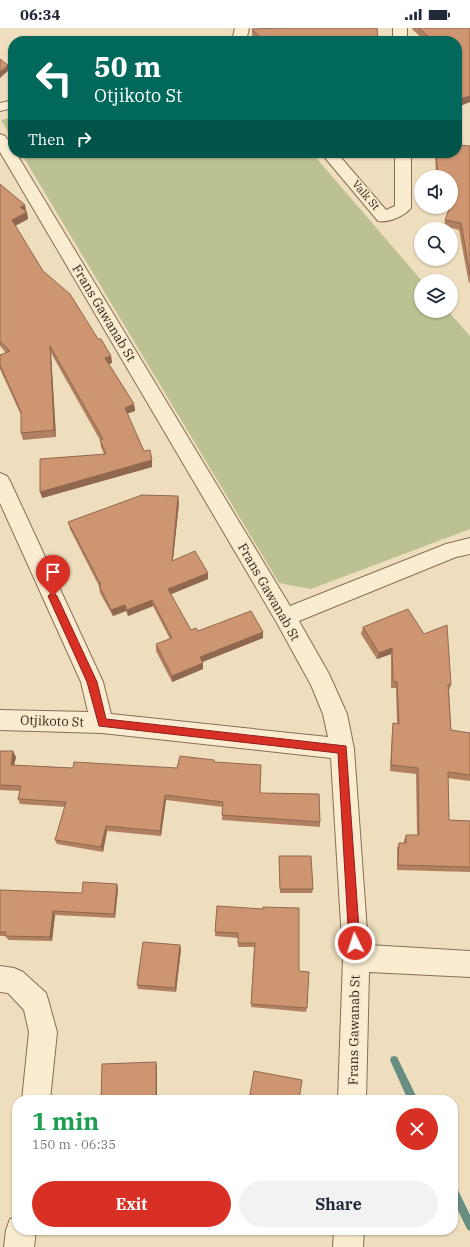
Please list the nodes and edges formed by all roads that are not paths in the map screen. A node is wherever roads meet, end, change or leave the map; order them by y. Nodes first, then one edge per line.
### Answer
1 (0, 139) edge
2 (8, 152) edge
3 (11, 158) edge
4 (332, 158) edge
5 (403, 158) edge
6 (0, 482) edge
7 (470, 546) edge
8 (285, 617) junction
9 (0, 720) edge
10 (102, 723) junction
11 (342, 749) junction
12 (356, 958) junction
13 (470, 964) edge
14 (0, 979) edge
15 (37, 1095) edge
16 (352, 1095) edge
17 (20, 1235) edge
18 (349, 1235) edge
19 (19, 1247) edge
20 (348, 1247) edge

1 - 2 street, Frans Gawanab St
3 - 8 street, Frans Gawanab St
4 - 5 street, Valk St
6 - 10 street
7 - 8 street
8 - 11 street, Frans Gawanab St
9 - 10 street, Otjikoto St
10 - 11 street, Otjikoto St
11 - 12 street, Frans Gawanab St
12 - 13 street
12 - 16 street, Frans Gawanab St
14 - 15 street
17 - 19 street
18 - 20 street

